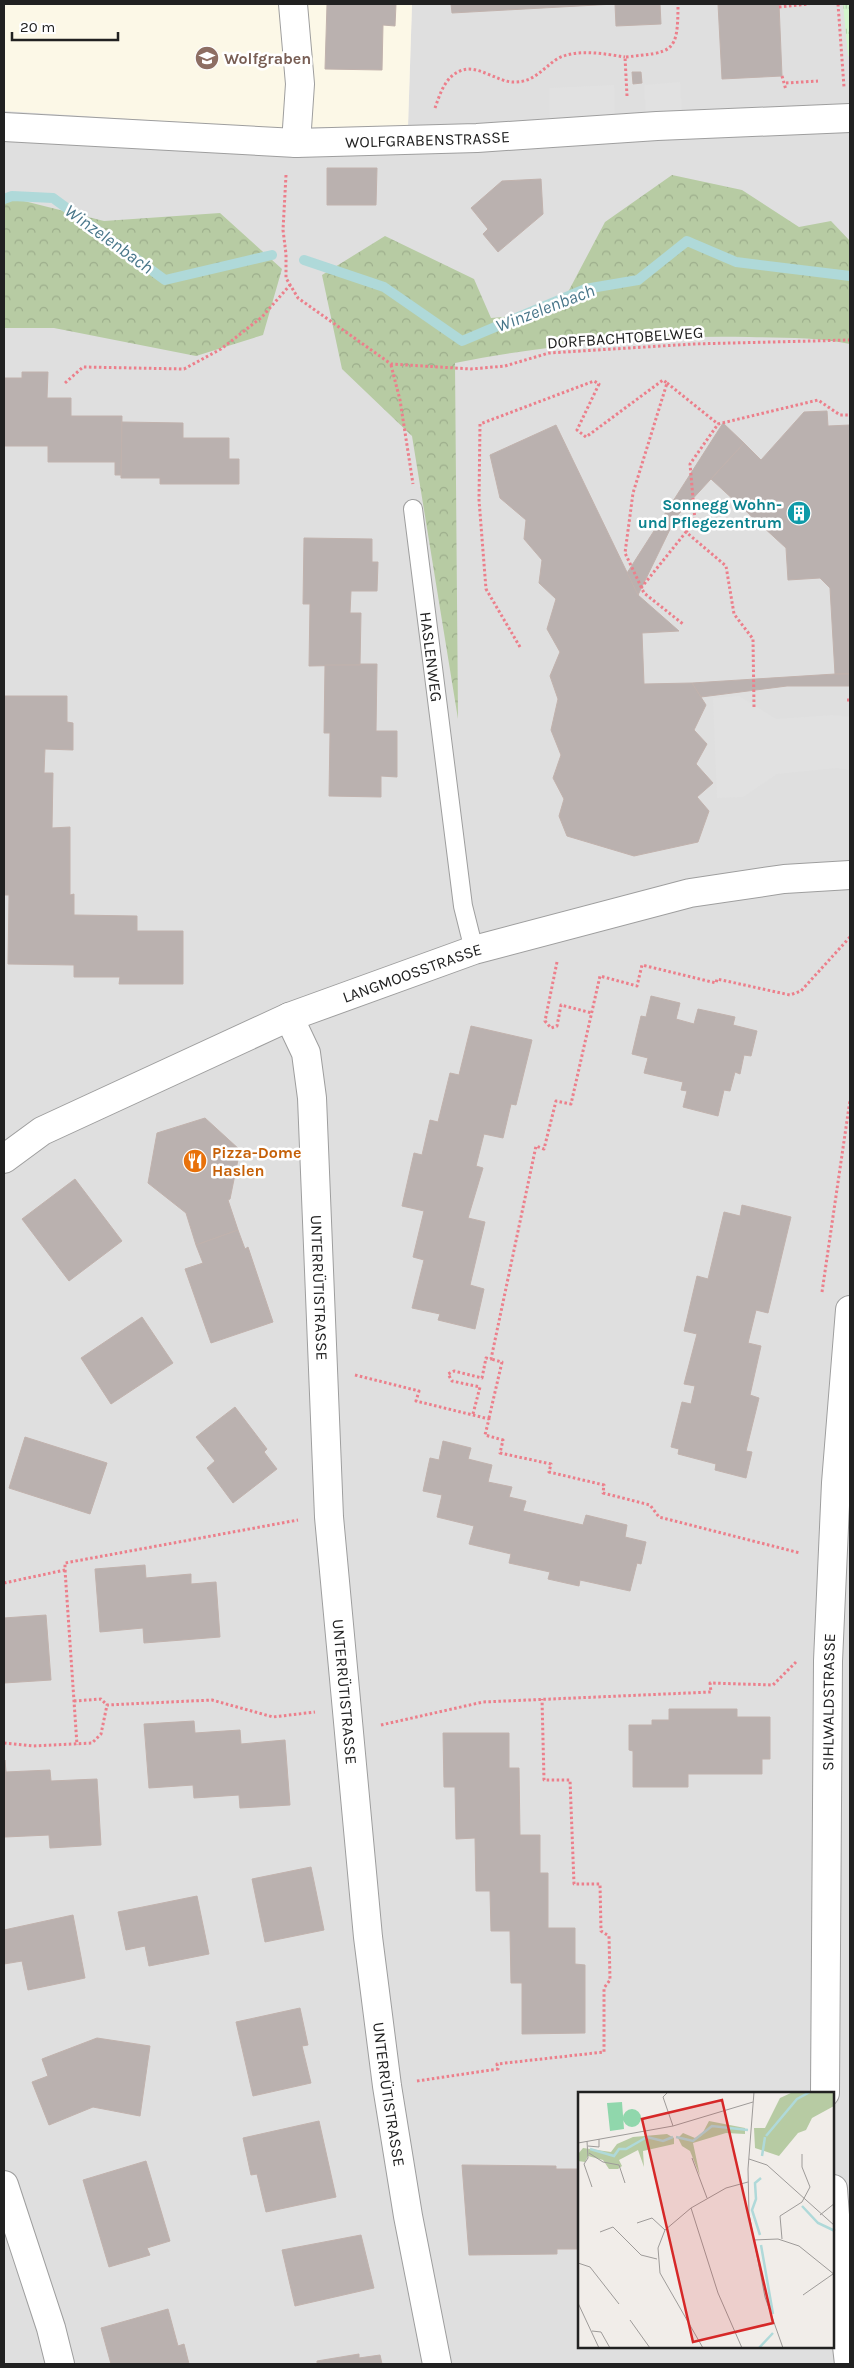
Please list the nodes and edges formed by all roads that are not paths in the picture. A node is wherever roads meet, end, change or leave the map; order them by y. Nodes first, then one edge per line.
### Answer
1 (293, 4) edge
2 (850, 118) edge
3 (4, 128) edge
4 (296, 143) junction
5 (413, 509) road end
6 (850, 876) edge
7 (474, 950) junction
8 (289, 1017) junction
9 (4, 1159) edge
10 (850, 1310) edge
11 (843, 1484) edge
12 (826, 2092) edge
13 (4, 2186) edge
14 (834, 2202) edge
15 (60, 2364) edge
16 (438, 2364) edge
17 (849, 2364) edge

1 - 4 street
2 - 4 street, WOLFGRABENSTRASSE
3 - 4 street, WOLFGRABENSTRASSE
5 - 7 lane, HASLENWEG
6 - 7 street, LANGMOOSSTRASSE
7 - 8 street, LANGMOOSSTRASSE
8 - 9 street, LANGMOOSSTRASSE
8 - 16 street, UNTERRÜTISTRASSE
10 - 11 street, SIHLWALDSTRASSE
11 - 12 street, SIHLWALDSTRASSE
13 - 15 street
14 - 17 street

